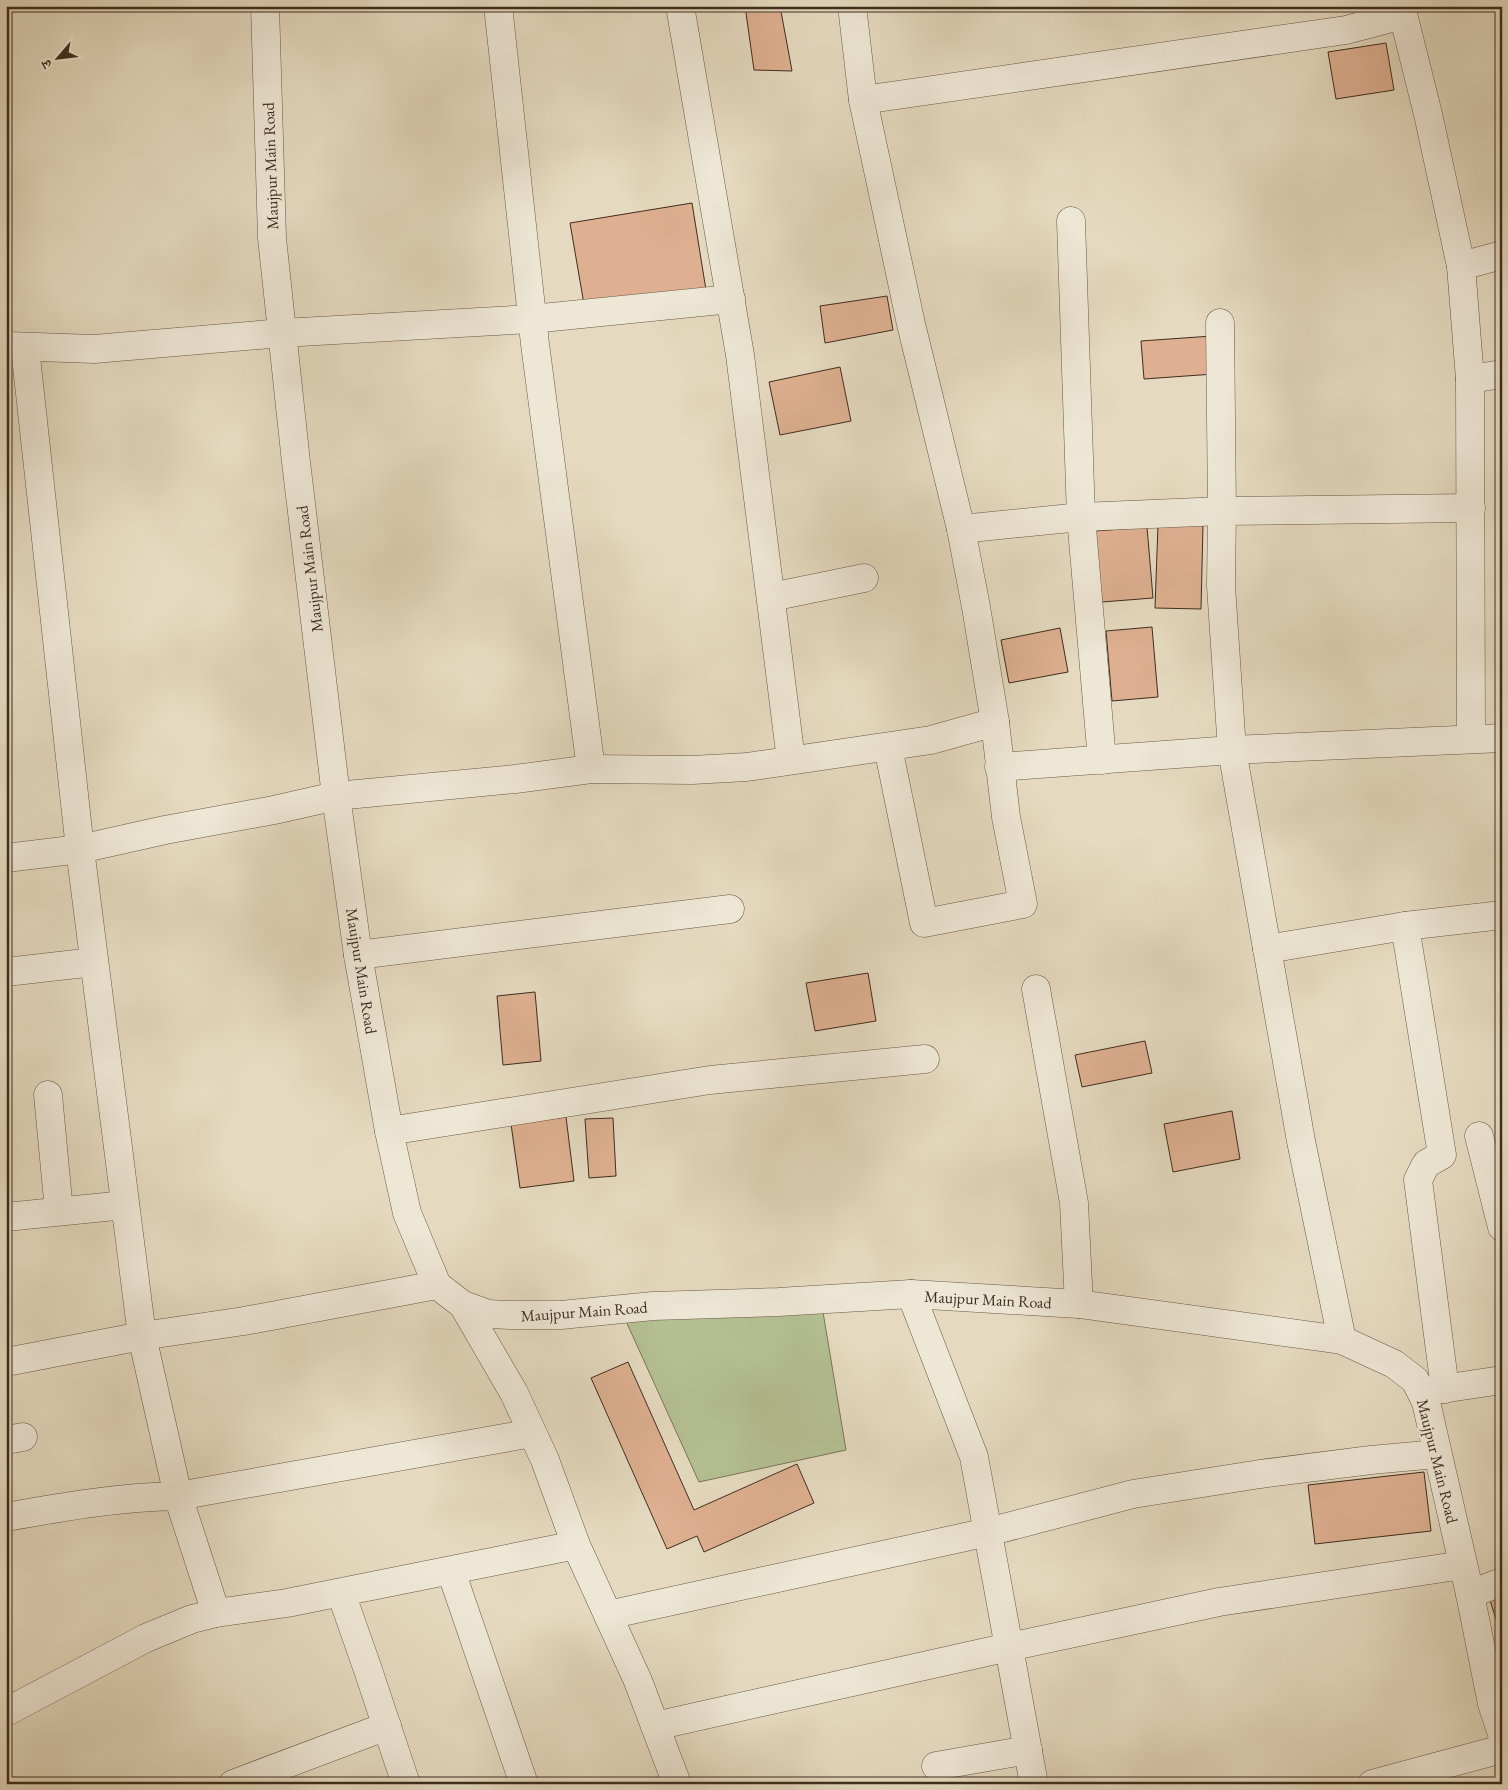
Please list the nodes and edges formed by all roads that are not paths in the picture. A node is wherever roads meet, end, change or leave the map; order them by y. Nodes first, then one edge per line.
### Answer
1 (265, 6) edge
2 (498, 6) edge
3 (680, 6) edge
4 (852, 6) edge
5 (1402, 10) edge
6 (863, 100) junction
7 (1072, 221) dead end
8 (1502, 255) edge
9 (1461, 266) junction
10 (731, 299) junction
11 (532, 320) junction
12 (1220, 323) dead end
13 (282, 333) junction
14 (16, 347) edge
15 (1502, 374) edge
16 (1470, 378) junction
17 (1470, 508) junction
18 (1222, 511) junction
19 (1081, 517) junction
20 (960, 529) junction
21 (864, 578) dead end
22 (771, 597) junction
23 (995, 722) junction
24 (1502, 738) edge
25 (1471, 739) junction
26 (888, 746) junction
27 (1232, 750) junction
28 (791, 760) junction
29 (1102, 760) junction
30 (999, 767) junction
31 (591, 769) junction
32 (336, 796) junction
33 (80, 849) junction
34 (6, 858) edge
35 (730, 909) dead end
36 (1502, 915) edge
37 (1405, 926) junction
38 (1267, 949) junction
39 (358, 955) junction
40 (94, 962) junction
41 (6, 972) edge
42 (1036, 990) dead end
43 (925, 1059) dead end
44 (48, 1095) dead end
45 (389, 1132) junction
46 (1479, 1136) dead end
47 (125, 1204) junction
48 (59, 1212) junction
49 (6, 1216) edge
50 (1502, 1227) edge
51 (437, 1285) junction
52 (911, 1294) junction
53 (1079, 1304) junction
54 (463, 1305) junction
55 (142, 1336) junction
56 (1342, 1340) junction
57 (6, 1362) edge
58 (1502, 1380) edge
59 (1433, 1390) junction
60 (532, 1433) junction
61 (1438, 1454) junction
62 (178, 1496) junction
63 (6, 1517) edge
64 (988, 1532) junction
65 (576, 1545) junction
66 (1463, 1565) junction
67 (452, 1571) junction
68 (1502, 1582) edge
69 (341, 1593) junction
70 (1470, 1594) junction
71 (216, 1614) junction
72 (608, 1615) junction
73 (1009, 1646) junction
74 (1497, 1702) edge
75 (6, 1712) edge
76 (387, 1726) junction
77 (656, 1726) junction
78 (1502, 1734) edge
79 (1502, 1749) edge
80 (1028, 1750) junction
81 (936, 1766) dead end
82 (233, 1784) edge
83 (406, 1784) edge
84 (524, 1784) edge
85 (677, 1784) edge
86 (1034, 1784) edge
87 (1372, 1784) edge

1 - 13 street, Maujpur Main Road
2 - 11 street
3 - 10 street
4 - 6 street
5 - 6 street
5 - 9 street
6 - 20 street
7 - 19 street
8 - 9 street
9 - 16 street
10 - 11 street
10 - 22 street
11 - 13 street
11 - 31 street
12 - 18 street
13 - 14 street
13 - 32 street, Maujpur Main Road
14 - 33 street
15 - 16 street
16 - 17 street
17 - 18 street
17 - 25 street
18 - 19 street
18 - 27 street
19 - 20 street
19 - 29 street
20 - 23 street
21 - 22 street
22 - 28 street
23 - 26 street
23 - 30 street
24 - 25 street
25 - 27 street
26 - 28 street
26 - 30 street
27 - 29 street
27 - 38 street
28 - 31 street
29 - 30 street
31 - 32 street
32 - 33 street
32 - 39 street, Maujpur Main Road
33 - 34 street
33 - 40 street
35 - 39 street
36 - 37 street
37 - 38 street
37 - 59 street
38 - 56 street
39 - 45 street, Maujpur Main Road
40 - 41 street
40 - 47 street
42 - 53 street
43 - 45 street
44 - 48 street
45 - 51 street, Maujpur Main Road
46 - 50 street
47 - 48 street
47 - 55 street
48 - 49 street
51 - 54 street, Maujpur Main Road
51 - 55 street
52 - 53 street, Maujpur Main Road
52 - 54 street, Maujpur Main Road
52 - 64 street
53 - 56 street, Maujpur Main Road
54 - 60 street
55 - 57 street
55 - 62 street
56 - 59 street, Maujpur Main Road
58 - 59 street
59 - 61 street, Maujpur Main Road
60 - 62 street
60 - 65 street
61 - 64 street
61 - 66 street, Maujpur Main Road
62 - 63 street
62 - 71 street
64 - 72 street
64 - 73 street
65 - 67 street
65 - 72 street
66 - 70 street, Maujpur Main Road
66 - 73 street
67 - 69 street
67 - 84 street
68 - 70 street
69 - 71 street
69 - 76 street
70 - 74 street, Maujpur Main Road
71 - 75 street
72 - 77 street
73 - 77 street
73 - 80 street
74 - 78 street, Maujpur Main Road
76 - 82 street
76 - 83 street
77 - 85 street
79 - 87 street
80 - 81 street
80 - 86 street

